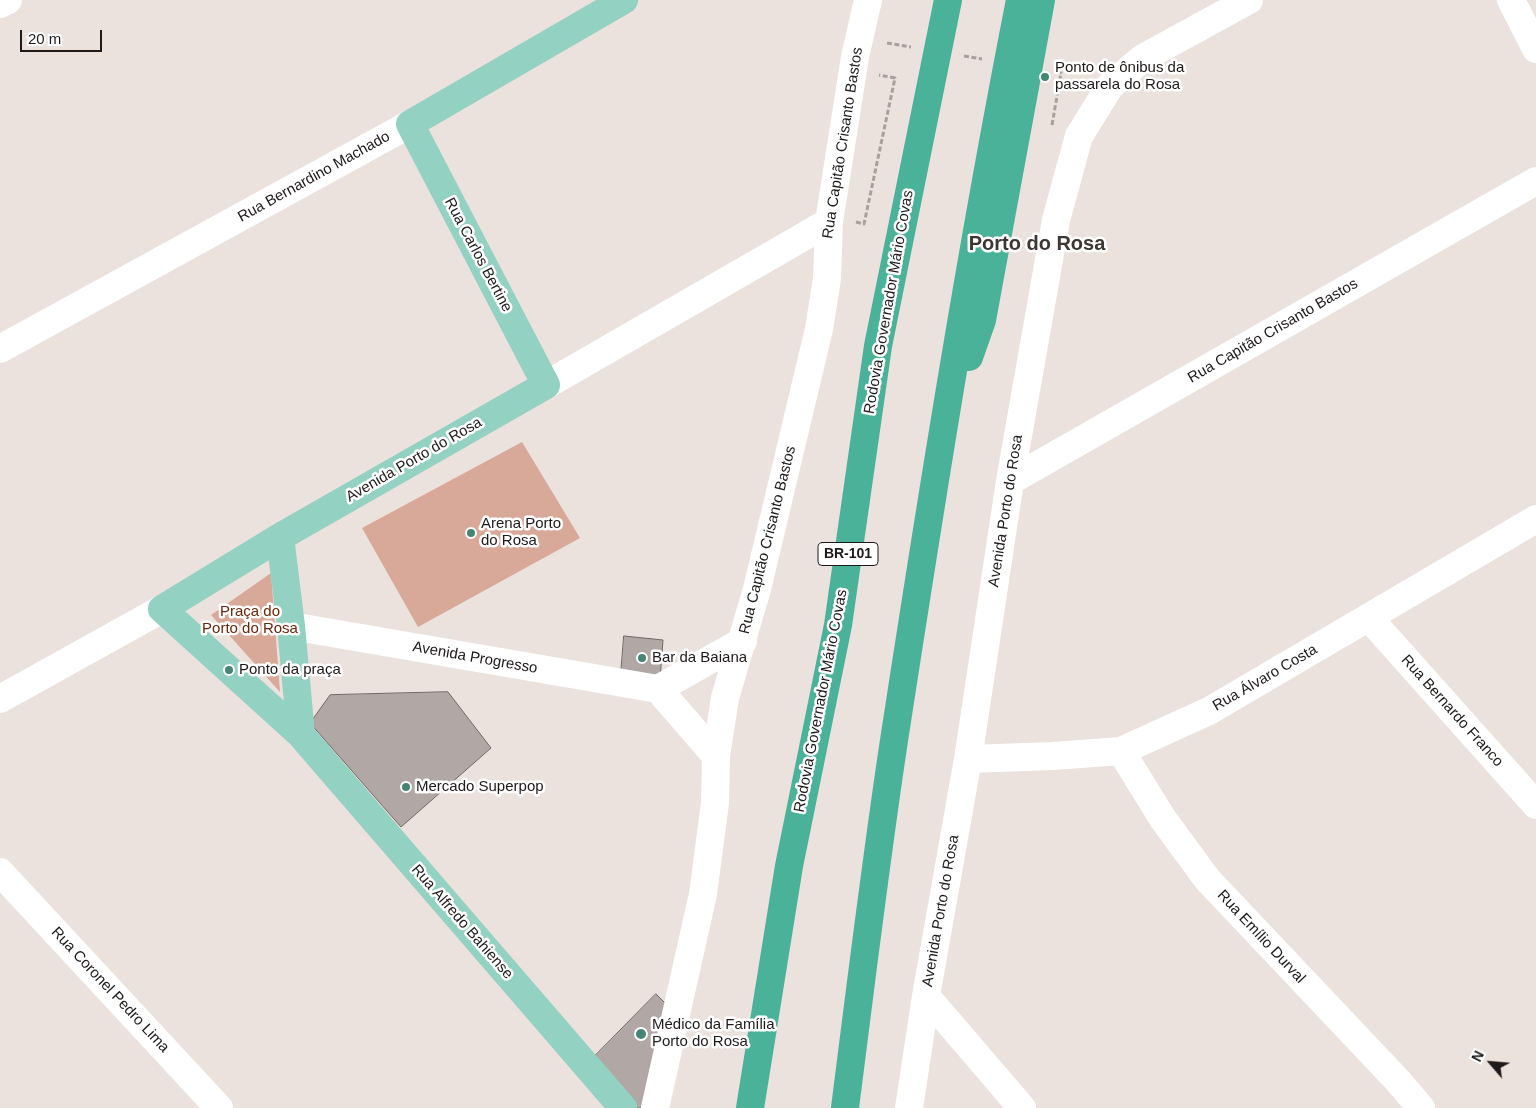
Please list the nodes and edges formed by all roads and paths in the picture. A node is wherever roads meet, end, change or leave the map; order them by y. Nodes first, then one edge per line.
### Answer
1 (8, 0) edge
2 (624, 0) edge
3 (868, 0) edge
4 (948, 0) edge
5 (1020, 0) edge
6 (1042, 0) edge
7 (1249, 0) edge
8 (1510, 0) edge
9 (0, 4) edge
10 (909, 47) dead end
11 (1536, 50) edge
12 (885, 52) dead end
13 (882, 71) dead end
14 (895, 78) dead end
15 (880, 80) dead end
16 (410, 124) junction
17 (1536, 181) edge
18 (841, 221) junction
19 (0, 349) edge
20 (546, 384) junction
21 (940, 446) junction
22 (1010, 481) junction
23 (1536, 519) edge
24 (280, 537) junction
25 (162, 608) junction
26 (1369, 618) junction
27 (291, 626) junction
28 (743, 641) junction
29 (658, 689) junction
30 (0, 699) edge
31 (301, 736) junction
32 (1121, 752) junction
33 (716, 756) junction
34 (968, 758) junction
35 (1536, 805) edge
36 (0, 872) edge
37 (926, 996) junction
38 (219, 1108) edge
39 (623, 1108) edge
40 (655, 1108) edge
41 (750, 1108) edge
42 (845, 1108) edge
43 (909, 1108) edge
44 (1022, 1108) edge
45 (1421, 1108) edge

1 - 9 street
2 - 16 main road, Rua Bernardino Machado
3 - 18 street, Rua Capitão Crisanto Bastos
4 - 41 highway, Rodovia Governador Mário Covas / BR-101
5 - 21 highway
6 - 21 highway
7 - 22 street, Avenida Porto do Rosa
8 - 11 street
10 - 12 path
13 - 15 path
14 - 18 path
16 - 19 street, Rua Bernardino Machado
16 - 20 main road, Rua Carlos Bertine
17 - 22 street, Rua Capitão Crisanto Bastos
18 - 20 street, Avenida Porto do Rosa
18 - 28 street, Rua Capitão Crisanto Bastos
20 - 24 main road, Avenida Porto do Rosa
21 - 42 highway
22 - 34 street, Avenida Porto do Rosa
23 - 26 street, Rua Álvaro Costa
24 - 25 main road, Avenida Porto do Rosa
24 - 27 main road
25 - 30 street, Avenida Porto do Rosa
25 - 31 main road, Rua Alfredo Bahiense
26 - 32 street, Rua Álvaro Costa
26 - 35 street, Rua Bernardo Franco
27 - 29 street, Avenida Progresso
27 - 31 main road
28 - 29 street
28 - 33 street, Rua Capitão Crisanto Bastos
29 - 33 street
31 - 39 main road, Rua Alfredo Bahiense
32 - 34 street, Rua Álvaro Costa
32 - 45 street, Rua Emílio Durval
33 - 40 street, Rua Capitão Crisanto Bastos
34 - 37 street, Avenida Porto do Rosa
36 - 38 street, Rua Coronel Pedro Lima
37 - 43 street, Avenida Porto do Rosa
37 - 44 street

